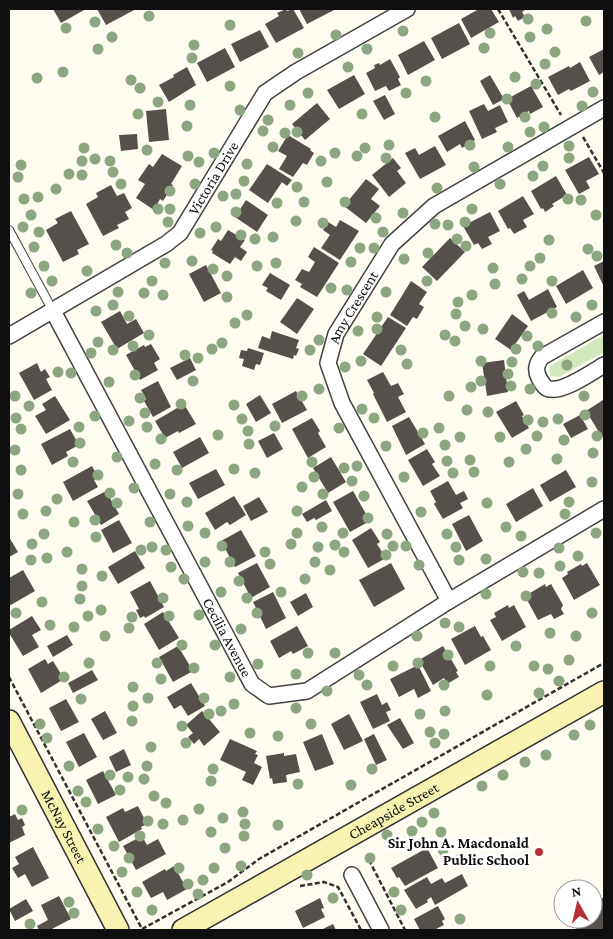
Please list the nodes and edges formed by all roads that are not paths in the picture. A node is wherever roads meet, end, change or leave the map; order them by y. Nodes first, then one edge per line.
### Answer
1 (407, 9) edge
2 (604, 108) edge
3 (9, 230) edge
4 (53, 311) junction
5 (604, 322) edge
6 (9, 336) edge
7 (604, 365) edge
8 (604, 509) edge
9 (449, 601) junction
10 (604, 692) edge
11 (9, 721) edge
12 (352, 875) dead end
13 (118, 930) edge
14 (183, 930) edge
15 (381, 930) edge

1 - 4 street, Victoria Drive
2 - 9 street, Amy Crescent
3 - 4 lane
4 - 6 street, Victoria Drive
4 - 9 street, Cecilia Avenue
5 - 7 street
8 - 9 street, Cecilia Avenue
10 - 14 street, Cheapside Street
11 - 13 street, McNay Street
12 - 15 street

